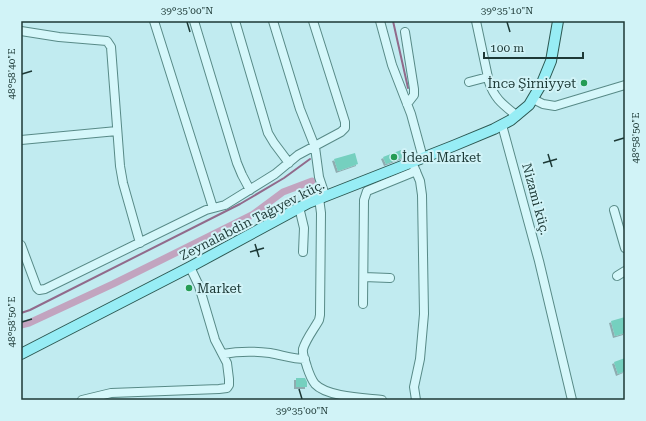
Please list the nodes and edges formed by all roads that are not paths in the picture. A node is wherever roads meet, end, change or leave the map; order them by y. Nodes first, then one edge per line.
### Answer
1 (154, 21) edge
2 (194, 21) edge
3 (235, 21) edge
4 (274, 21) edge
5 (313, 21) edge
6 (380, 21) edge
7 (476, 21) edge
8 (558, 21) edge
9 (21, 31) edge
10 (405, 32) dead end
11 (488, 77) junction
12 (469, 82) dead end
13 (625, 85) edge
14 (533, 99) junction
15 (407, 104) junction
16 (517, 116) junction
17 (502, 125) junction
18 (117, 131) junction
19 (21, 140) edge
20 (315, 147) junction
21 (423, 158) junction
22 (289, 164) junction
23 (414, 166) junction
24 (250, 190) junction
25 (322, 197) junction
26 (299, 207) junction
27 (213, 208) junction
28 (614, 210) dead end
29 (140, 244) junction
30 (21, 245) edge
31 (625, 248) edge
32 (303, 252) dead end
33 (190, 267) junction
34 (625, 271) edge
35 (617, 276) dead end
36 (364, 277) junction
37 (390, 278) dead end
38 (364, 304) dead end
39 (21, 354) edge
40 (223, 354) junction
41 (305, 359) junction
42 (82, 400) edge
43 (382, 400) edge
44 (416, 400) edge
45 (572, 400) edge

1 - 27 street
2 - 24 street
3 - 22 street
4 - 20 street
5 - 20 street
6 - 15 street
7 - 11 street
8 - 14 main road
9 - 18 street
10 - 15 street
11 - 12 street
11 - 16 street
13 - 14 street
14 - 16 main road
15 - 21 street
16 - 17 main road
17 - 21 main road, Zeynalabdin Tağıyev küç.
17 - 45 street, Nizami küç.
18 - 19 street
18 - 29 street
20 - 22 street
20 - 25 street
21 - 23 main road, Zeynalabdin Tağıyev küç.
22 - 24 street
23 - 25 main road, Zeynalabdin Tağıyev küç.
23 - 36 street
23 - 44 street
24 - 27 street
25 - 26 main road, Zeynalabdin Tağıyev küç.
25 - 41 street
26 - 32 street
26 - 33 main road, Zeynalabdin Tağıyev küç.
27 - 29 street
28 - 31 street
29 - 30 street
33 - 39 main road, Zeynalabdin Tağıyev küç.
33 - 40 street
34 - 35 street
36 - 37 street
36 - 38 street
40 - 41 street
40 - 42 street
41 - 43 street

